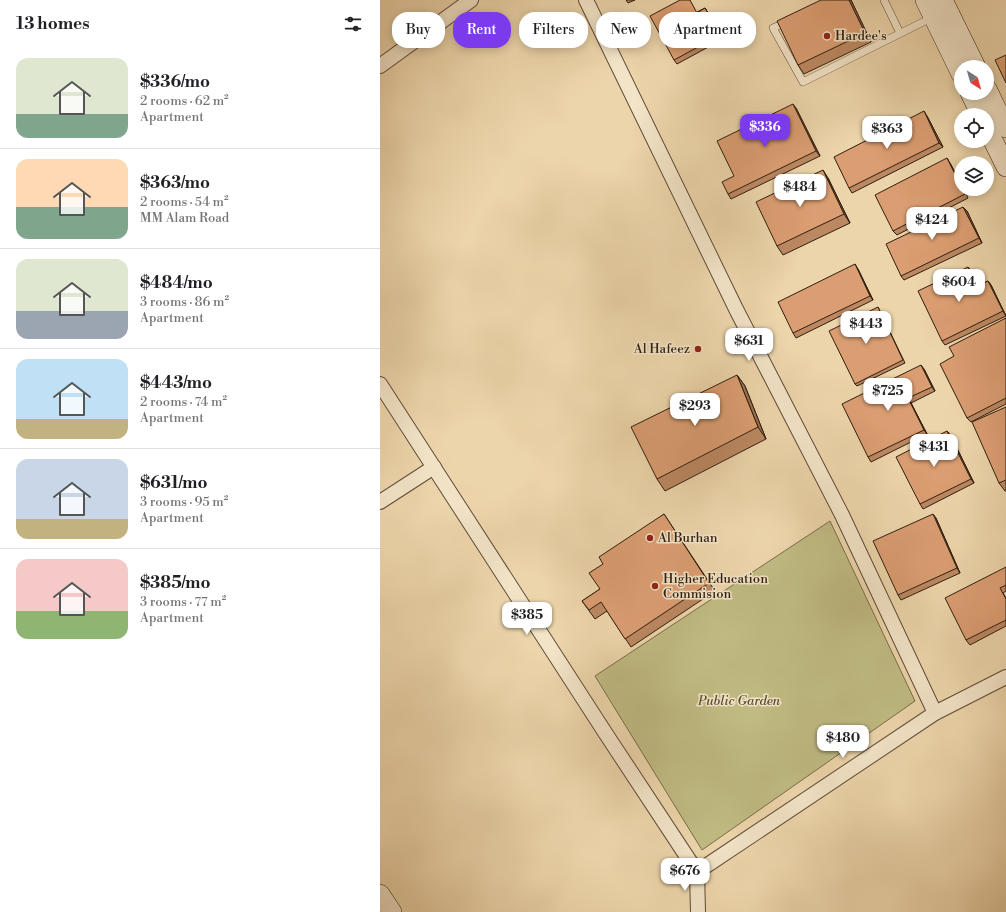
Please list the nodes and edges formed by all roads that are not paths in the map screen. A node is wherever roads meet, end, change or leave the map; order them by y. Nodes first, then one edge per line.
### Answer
1 (471, 0) edge
2 (586, 0) edge
3 (884, 0) edge
4 (925, 0) edge
5 (943, 0) edge
6 (933, 17) junction
7 (793, 19) edge
8 (900, 33) junction
9 (954, 60) edge
10 (973, 60) edge
11 (380, 66) edge
12 (992, 100) edge
13 (1006, 128) edge
14 (994, 142) edge
15 (1006, 167) edge
16 (380, 384) edge
17 (434, 467) junction
18 (380, 502) edge
19 (1006, 677) edge
20 (935, 713) junction
21 (697, 872) junction
22 (380, 894) edge
23 (392, 912) edge
24 (698, 912) edge

1 - 11 street
2 - 20 street
3 - 8 lane
4 - 6 street
5 - 10 street
6 - 8 lane
6 - 9 street
7 - 8 lane
12 - 13 street
14 - 15 street
16 - 17 street
17 - 18 street
17 - 21 street
19 - 20 street
20 - 21 street
21 - 24 street
22 - 23 street

